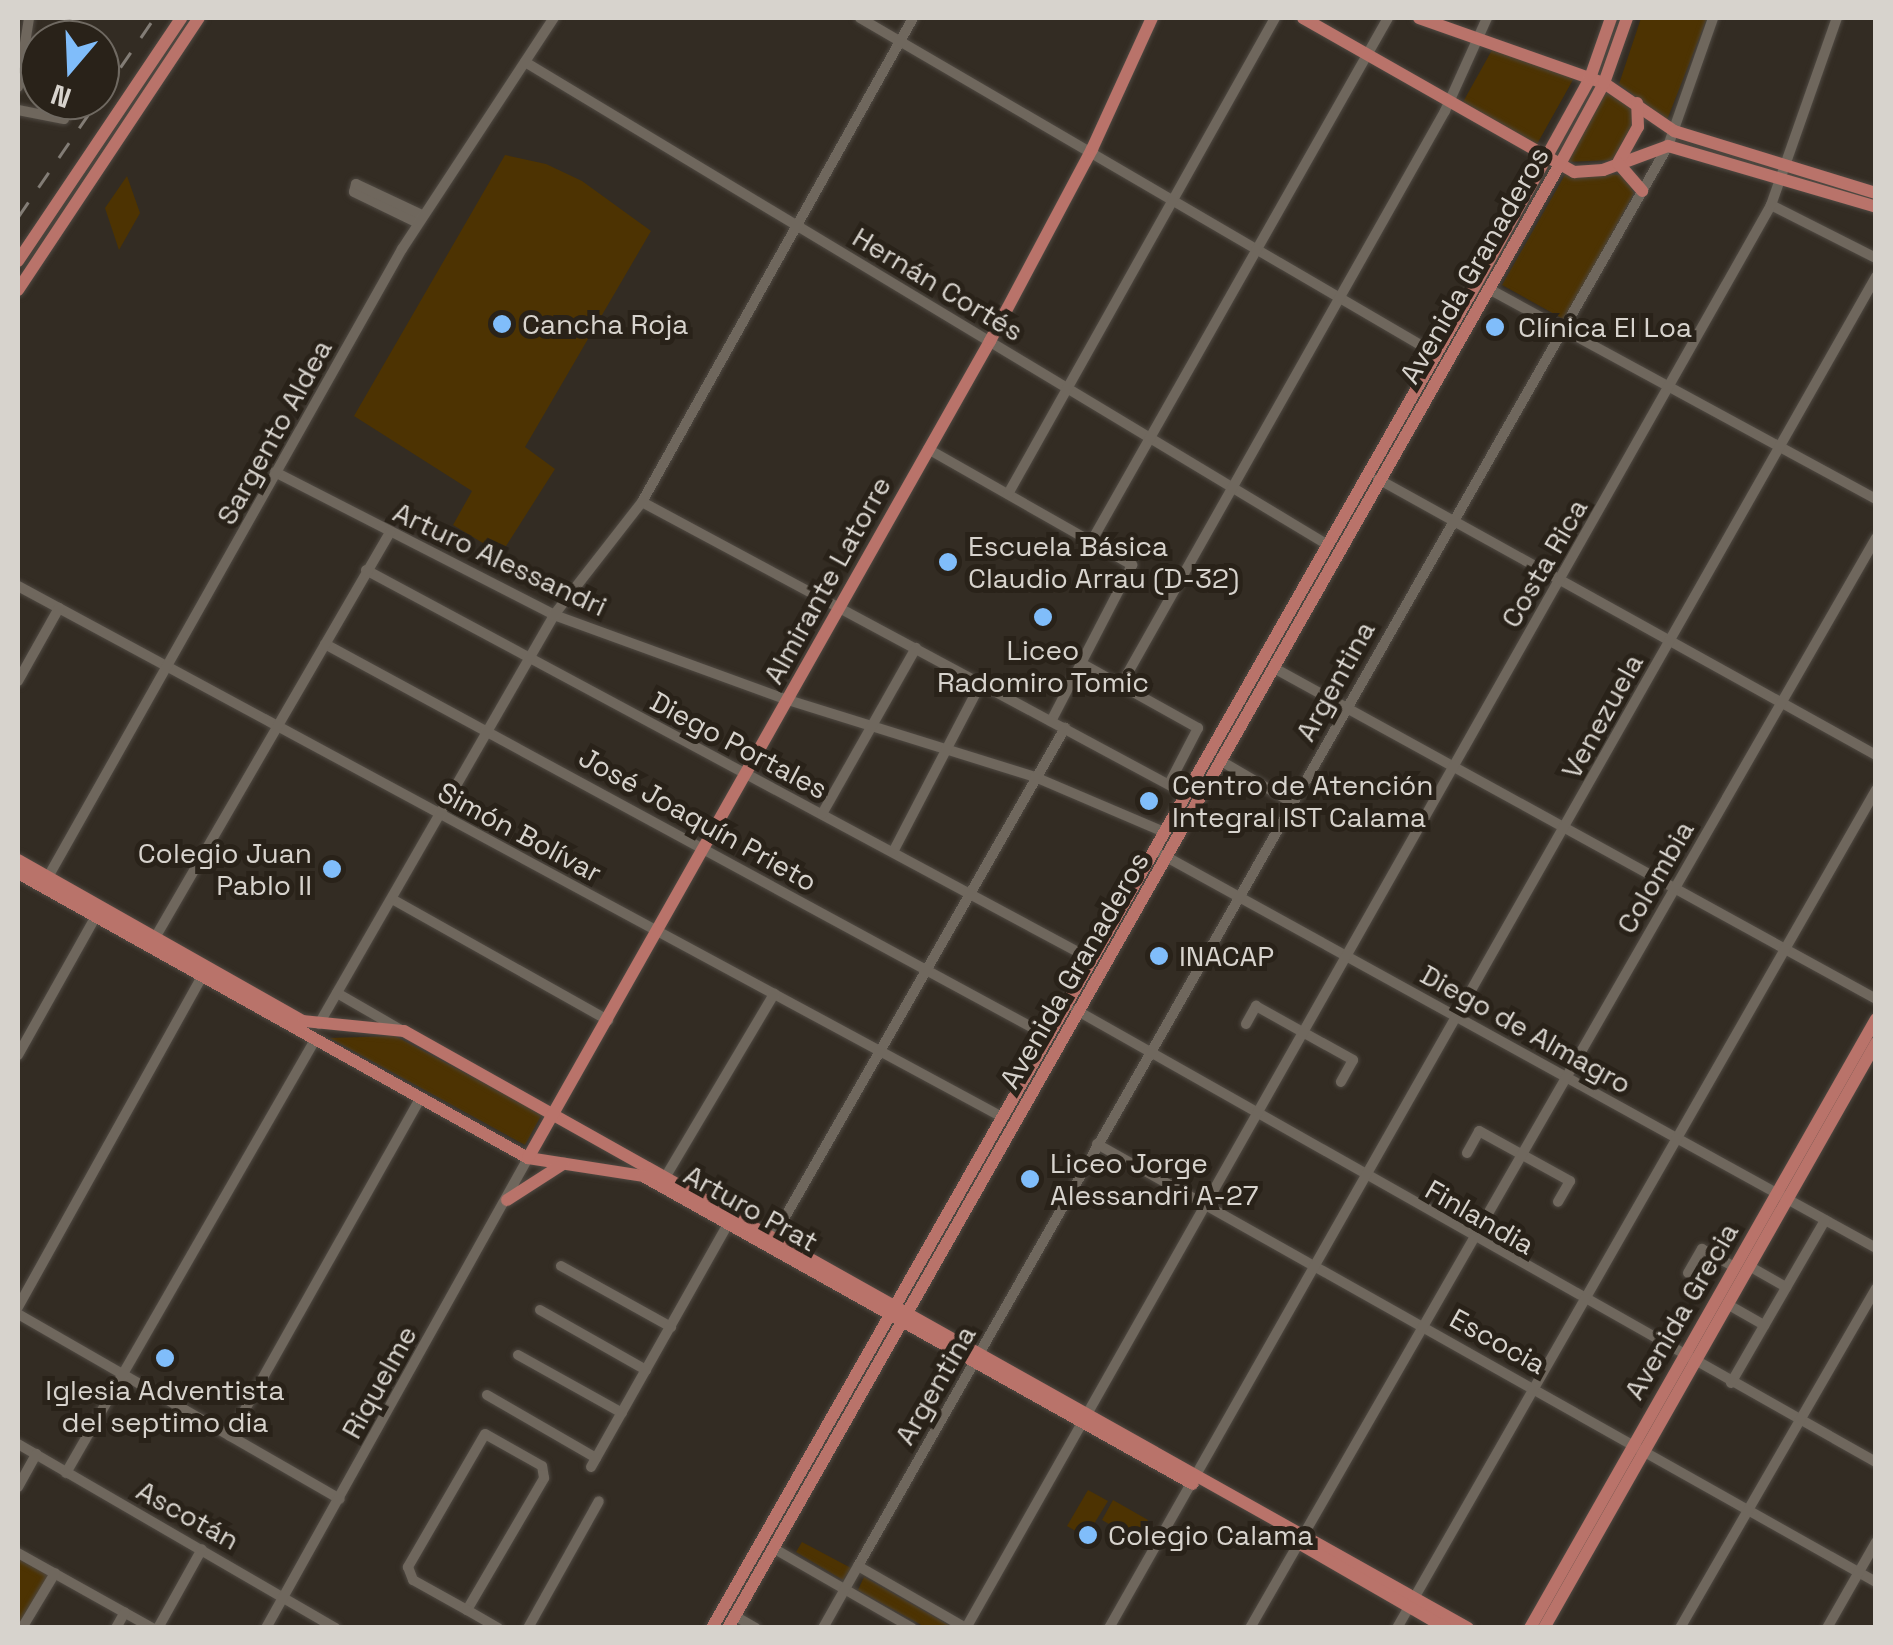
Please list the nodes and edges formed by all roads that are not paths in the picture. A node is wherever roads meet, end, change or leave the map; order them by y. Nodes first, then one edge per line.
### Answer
1 (28, 18) edge
2 (181, 18) edge
3 (199, 18) edge
4 (554, 18) edge
5 (860, 18) edge
6 (913, 18) edge
7 (1152, 18) edge
8 (1275, 18) edge
9 (1303, 18) edge
10 (1388, 18) edge
11 (1418, 18) edge
12 (1487, 18) edge
13 (1611, 18) edge
14 (1628, 18) edge
15 (1713, 18) edge
16 (1838, 18) edge
17 (1480, 39) junction
18 (901, 40) junction
19 (1369, 56) junction
20 (526, 62) junction
21 (1597, 80) junction
22 (18, 87) edge
23 (1450, 101) junction
24 (1637, 102) junction
25 (1674, 130) junction
26 (1668, 146) junction
27 (1092, 149) junction
28 (1546, 157) junction
29 (1618, 163) junction
30 (1559, 166) junction
31 (1785, 171) junction
32 (1642, 191) junction
33 (1876, 192) edge
34 (1174, 197) junction
35 (1771, 205) junction
36 (1876, 207) edge
37 (420, 219) junction
38 (798, 226) junction
39 (1258, 246) junction
40 (1876, 258) edge
41 (18, 262) edge
42 (1876, 277) edge
43 (1489, 289) junction
44 (18, 290) edge
45 (1340, 296) junction
46 (1564, 331) junction
47 (990, 341) junction
48 (1436, 354) junction
49 (1067, 388) junction
50 (1670, 388) junction
51 (1150, 438) junction
52 (1780, 447) junction
53 (928, 450) junction
54 (276, 472) junction
55 (1374, 477) junction
56 (1232, 487) junction
57 (1008, 494) junction
58 (1876, 499) edge
59 (642, 502) junction
60 (1450, 519) junction
61 (390, 532) junction
62 (1876, 538) edge
63 (1091, 542) junction
64 (1328, 544) junction
65 (366, 570) junction
66 (1560, 580) junction
67 (18, 586) edge
68 (59, 608) junction
69 (840, 608) junction
70 (554, 615) junction
71 (1670, 641) junction
72 (325, 644) junction
73 (916, 648) junction
74 (529, 658) junction
75 (1081, 663) junction
76 (170, 668) junction
77 (1274, 668) junction
78 (18, 681) edge
79 (981, 683) junction
80 (1121, 685) junction
81 (788, 700) junction
82 (1781, 702) junction
83 (1346, 708) junction
84 (1050, 720) junction
85 (872, 725) junction
86 (278, 727) junction
87 (1065, 728) junction
88 (489, 729) junction
89 (947, 748) junction
90 (1876, 755) edge
91 (1221, 762) junction
92 (1454, 767) junction
93 (746, 774) junction
94 (1035, 778) junction
95 (1170, 784) junction
96 (1876, 790) edge
97 (1186, 794) junction
98 (1293, 803) junction
99 (441, 814) junction
100 (822, 814) junction
101 (1565, 828) junction
102 (1164, 832) junction
103 (704, 850) junction
104 (893, 852) junction
105 (1160, 853) junction
106 (18, 860) edge
107 (18, 873) edge
108 (48, 877) junction
109 (1675, 888) junction
110 (970, 894) junction
111 (1237, 898) junction
112 (392, 899) junction
113 (96, 916) junction
114 (658, 932) junction
115 (156, 936) junction
116 (1787, 949) junction
117 (1348, 956) junction
118 (1092, 959) junction
119 (926, 968) junction
120 (202, 977) junction
121 (338, 993) junction
122 (774, 994) junction
123 (1876, 999) edge
124 (1072, 1008) junction
125 (1458, 1017) junction
126 (1876, 1019) edge
127 (608, 1020) junction
128 (320, 1024) junction
129 (1246, 1024) dead end
130 (404, 1032) junction
131 (1304, 1034) junction
132 (1048, 1036) junction
133 (315, 1040) junction
134 (1876, 1043) edge
135 (878, 1050) junction
136 (1149, 1052) junction
137 (18, 1056) edge
138 (1566, 1076) junction
139 (1341, 1082) dead end
140 (420, 1099) junction
141 (554, 1112) junction
142 (1257, 1116) junction
143 (1002, 1117) junction
144 (1679, 1138) junction
145 (1097, 1144) junction
146 (1466, 1154) dead end
147 (1522, 1154) junction
148 (528, 1158) junction
149 (563, 1164) junction
150 (666, 1176) junction
151 (1367, 1178) junction
152 (1782, 1196) junction
153 (507, 1200) junction
154 (1558, 1202) dead end
155 (1207, 1205) junction
156 (1825, 1220) junction
157 (728, 1224) junction
158 (773, 1238) junction
159 (1473, 1239) junction
160 (1876, 1248) edge
161 (560, 1266) dead end
162 (1316, 1266) junction
163 (1742, 1267) junction
164 (1688, 1273) dead end
165 (1786, 1287) junction
166 (1876, 1288) edge
167 (1584, 1301) junction
168 (1726, 1304) junction
169 (18, 1310) edge
170 (540, 1310) dead end
171 (898, 1314) junction
172 (1764, 1325) junction
173 (1424, 1326) junction
174 (670, 1327) junction
175 (518, 1355) dead end
176 (976, 1357) junction
177 (1689, 1360) junction
178 (646, 1370) junction
179 (122, 1374) junction
180 (1731, 1383) junction
181 (1535, 1387) junction
182 (487, 1395) dead end
183 (622, 1413) junction
184 (1086, 1419) junction
185 (1800, 1421) junction
186 (230, 1436) junction
187 (18, 1444) edge
188 (1639, 1447) junction
189 (36, 1454) junction
190 (1876, 1462) edge
191 (66, 1473) junction
192 (1194, 1479) junction
193 (18, 1488) edge
194 (340, 1499) junction
195 (599, 1501) dead end
196 (1748, 1509) junction
197 (1301, 1539) junction
198 (1876, 1542) edge
199 (773, 1548) junction
200 (202, 1549) junction
201 (18, 1552) edge
202 (858, 1566) junction
203 (1858, 1572) junction
204 (55, 1573) junction
205 (1876, 1582) edge
206 (845, 1589) junction
207 (285, 1595) junction
208 (1412, 1601) junction
209 (467, 1610) junction
210 (124, 1612) junction
211 (732, 1622) edge
212 (22, 1628) edge
213 (116, 1628) edge
214 (155, 1628) edge
215 (266, 1628) edge
216 (335, 1628) edge
217 (498, 1628) edge
218 (528, 1628) edge
219 (712, 1628) edge
220 (756, 1628) edge
221 (823, 1628) edge
222 (912, 1628) edge
223 (966, 1628) edge
224 (1108, 1628) edge
225 (1250, 1628) edge
226 (1397, 1628) edge
227 (1446, 1628) edge
228 (1468, 1628) edge
229 (1530, 1628) edge
230 (1544, 1628) edge
231 (1680, 1628) edge
232 (1827, 1628) edge

1 - 22 street
2 - 41 main road
3 - 44 main road
4 - 20 street, Sargento Aldea
5 - 18 street
6 - 18 street
7 - 27 main road, Almirante Latorre
8 - 34 street
9 - 19 main road
10 - 19 street
11 - 17 main road
12 - 17 street
13 - 21 main road, Avenida Granaderos
14 - 21 main road, Avenida Granaderos
15 - 25 street, Argentina
16 - 31 street, Costa Rica
17 - 21 main road
17 - 23 street
18 - 27 street
18 - 38 street
19 - 23 main road
19 - 39 street
20 - 37 street, Sargento Aldea
20 - 38 street, Hernán Cortés
21 - 24 main road
21 - 28 main road, Avenida Granaderos
21 - 30 main road, Avenida Granaderos
23 - 28 main road
23 - 45 street
24 - 25 main road
24 - 29 main road
25 - 26 street, Argentina
25 - 31 main road
26 - 29 main road
26 - 31 main road
26 - 32 street, Argentina
27 - 34 street
27 - 47 main road, Almirante Latorre
28 - 30 main road
28 - 48 main road, Avenida Granaderos
29 - 30 main road
29 - 32 main road
30 - 43 main road, Avenida Granaderos
31 - 33 main road
31 - 35 street, Costa Rica
31 - 36 main road
32 - 46 street, Argentina
34 - 39 street
34 - 49 street
35 - 40 street
35 - 50 street, Costa Rica
37 - 37 street
37 - 54 street, Sargento Aldea
38 - 47 street, Hernán Cortés
38 - 59 street
39 - 45 street
39 - 51 street
42 - 52 street, Venezuela
43 - 46 street
43 - 55 main road, Avenida Granaderos
45 - 48 street
45 - 56 street
46 - 50 street
46 - 60 street, Argentina
47 - 49 street, Hernán Cortés
47 - 53 main road, Almirante Latorre
48 - 55 main road, Avenida Granaderos
49 - 51 street, Hernán Cortés
49 - 57 street
50 - 52 street
50 - 66 street, Costa Rica
51 - 56 street, Hernán Cortés
51 - 63 street
52 - 58 street
52 - 71 street, Venezuela
53 - 57 street
53 - 69 main road, Almirante Latorre
54 - 61 street, Arturo Alessandri
54 - 76 street, Sargento Aldea
55 - 60 street
55 - 64 main road, Avenida Granaderos
55 - 77 main road, Avenida Granaderos
56 - 64 street, Hernán Cortés
56 - 80 street
57 - 63 street
59 - 69 street
59 - 70 street
60 - 66 street
60 - 83 street, Argentina
61 - 65 street
61 - 70 street, Arturo Alessandri
62 - 82 street, Colombia
63 - 75 street
64 - 97 main road, Avenida Granaderos
65 - 72 street
65 - 74 street, Diego Portales
66 - 71 street
66 - 92 street, Costa Rica
67 - 68 street, Simón Bolívar
68 - 76 street, Simón Bolívar
68 - 78 street
69 - 73 street
69 - 81 main road, Almirante Latorre
70 - 74 street
70 - 81 street, Arturo Alessandri
71 - 82 street
71 - 101 street, Venezuela
72 - 86 street
72 - 88 street, José Joaquín Prieto
73 - 79 street
73 - 85 street
74 - 88 street
74 - 93 street, Diego Portales
75 - 80 street
75 - 84 street
76 - 86 street, Simón Bolívar
76 - 108 street, Sargento Aldea
77 - 83 street
77 - 91 main road, Avenida Granaderos
79 - 84 street
79 - 89 street
80 - 95 street
81 - 85 street, Arturo Alessandri
81 - 93 main road, Almirante Latorre
82 - 90 street
82 - 109 street, Colombia
83 - 92 street
83 - 98 street, Argentina
84 - 87 street
85 - 89 street, Arturo Alessandri
85 - 100 street
86 - 99 street, Simón Bolívar
86 - 115 street
87 - 94 street
87 - 95 street
88 - 99 street
88 - 103 street, José Joaquín Prieto
89 - 94 street, Arturo Alessandri
89 - 104 street
91 - 98 street
91 - 105 main road, Avenida Granaderos
92 - 101 street
92 - 117 street, Costa Rica
93 - 100 street, Diego Portales
93 - 103 main road, Almirante Latorre
94 - 102 street, Arturo Alessandri
94 - 110 street
95 - 97 street
96 - 116 street
97 - 102 main road, Avenida Granaderos
98 - 111 street, Argentina
99 - 112 street
99 - 114 street, Simón Bolívar
100 - 104 street, Diego Portales
101 - 109 street
101 - 125 street, Venezuela
102 - 105 main road, Avenida Granaderos
103 - 114 main road, Almirante Latorre
103 - 119 street, José Joaquín Prieto
104 - 110 street, Diego Portales
105 - 111 street, Diego de Almagro
105 - 118 main road, Avenida Granaderos
105 - 124 main road, Avenida Granaderos
106 - 108 main road, Arturo Prat
107 - 113 main road, Arturo Prat
108 - 115 main road, Arturo Prat
109 - 116 street
109 - 138 street, Colombia
110 - 118 street, Diego Portales
110 - 119 street
111 - 117 street, Diego de Almagro
111 - 136 street, Argentina
112 - 121 street
112 - 127 street
113 - 120 main road, Arturo Prat
113 - 137 street
114 - 122 street, Simón Bolívar
114 - 127 main road, Almirante Latorre
115 - 128 main road, Arturo Prat
116 - 123 street
116 - 144 street
117 - 125 street, Diego de Almagro
117 - 131 street, Costa Rica
118 - 124 main road, Avenida Granaderos
119 - 132 street, José Joaquín Prieto
119 - 135 street
120 - 133 main road, Arturo Prat
120 - 169 street
121 - 128 street
121 - 130 street, Arturo Prat
122 - 135 street, Simón Bolívar
122 - 150 street
124 - 132 main road, Avenida Granaderos
124 - 136 street, Finlandia
124 - 171 main road, Avenida Granaderos
125 - 138 street, Diego de Almagro
125 - 151 street, Venezuela
126 - 152 main road, Avenida Grecia
127 - 141 main road, Almirante Latorre
128 - 130 main road, Arturo Prat
129 - 131 street
130 - 141 main road, Arturo Prat
131 - 139 street
131 - 142 street, Costa Rica
132 - 143 main road, Avenida Granaderos
133 - 140 main road, Arturo Prat
133 - 179 street
134 - 152 main road, Avenida Grecia
135 - 143 street, Simón Bolívar
135 - 158 street
136 - 142 street, Finlandia
136 - 145 street, Argentina
138 - 144 street, Diego de Almagro
138 - 147 street, Colombia
140 - 148 main road, Arturo Prat
140 - 186 street
141 - 148 main road, Almirante Latorre
141 - 150 main road, Arturo Prat
142 - 151 street, Finlandia
142 - 155 street, Costa Rica
143 - 171 main road, Avenida Granaderos
144 - 152 street, Diego de Almagro
144 - 167 street
145 - 155 street, Escocia
145 - 176 street, Argentina
146 - 147 street
147 - 154 street
147 - 159 street, Colombia
148 - 149 main road, Arturo Prat
148 - 153 street, Riquelme
149 - 153 main road
149 - 157 main road, Arturo Prat
150 - 158 main road, Arturo Prat
151 - 159 street, Finlandia
151 - 162 street, Venezuela
152 - 156 street, Diego de Almagro
152 - 163 main road, Avenida Grecia
153 - 194 street, Riquelme
155 - 162 street, Escocia
155 - 184 street, Costa Rica
156 - 160 street, Diego de Almagro
156 - 165 street
157 - 171 main road, Arturo Prat
157 - 174 street
158 - 171 main road, Arturo Prat
159 - 167 street, Finlandia
159 - 173 street, Colombia
161 - 174 street
162 - 173 street, Escocia
162 - 192 street, Venezuela
163 - 164 street
163 - 165 street
163 - 168 main road, Avenida Grecia
163 - 177 main road, Avenida Grecia
165 - 172 street
166 - 185 street
167 - 177 street, Finlandia
167 - 181 street
168 - 172 street
168 - 177 main road, Avenida Grecia
169 - 179 street
170 - 178 street
171 - 176 main road, Arturo Prat
171 - 199 main road, Avenida Granaderos
171 - 219 main road, Avenida Granaderos
172 - 180 street
173 - 181 street, Escocia
173 - 197 street, Colombia
174 - 178 street
175 - 183 street
176 - 184 main road, Arturo Prat
176 - 202 street, Argentina
177 - 180 street, Finlandia
177 - 188 main road, Avenida Grecia
178 - 183 street
179 - 186 street
179 - 191 street
180 - 185 street, Finlandia
181 - 188 street, Escocia
181 - 208 street
182 - 183 street
184 - 192 main road, Arturo Prat
184 - 223 street, Costa Rica
185 - 190 street, Finlandia
185 - 196 street
186 - 194 street
187 - 189 street, Ascotán
188 - 196 street, Escocia
188 - 229 main road, Avenida Grecia
188 - 230 main road, Avenida Grecia
189 - 191 street, Ascotán
189 - 193 street
191 - 200 street, Ascotán
192 - 197 main road, Arturo Prat
192 - 224 street, Venezuela
194 - 207 street, Riquelme
195 - 218 street
196 - 203 street, Escocia
196 - 231 street
197 - 208 main road, Arturo Prat
197 - 225 street, Colombia
198 - 203 street
199 - 206 street
199 - 211 main road, Avenida Granaderos
200 - 207 street, Ascotán
200 - 214 street
201 - 204 street
202 - 206 street, Argentina
202 - 223 street
203 - 205 street, Escocia
203 - 232 street
204 - 210 street
204 - 212 street
206 - 221 street
206 - 222 street
207 - 215 street, Riquelme
207 - 216 street, Ascotán
208 - 226 street
208 - 227 main road, Arturo Prat
208 - 228 main road, Arturo Prat
209 - 209 street
209 - 217 street
210 - 213 street
210 - 214 street
211 - 220 street

